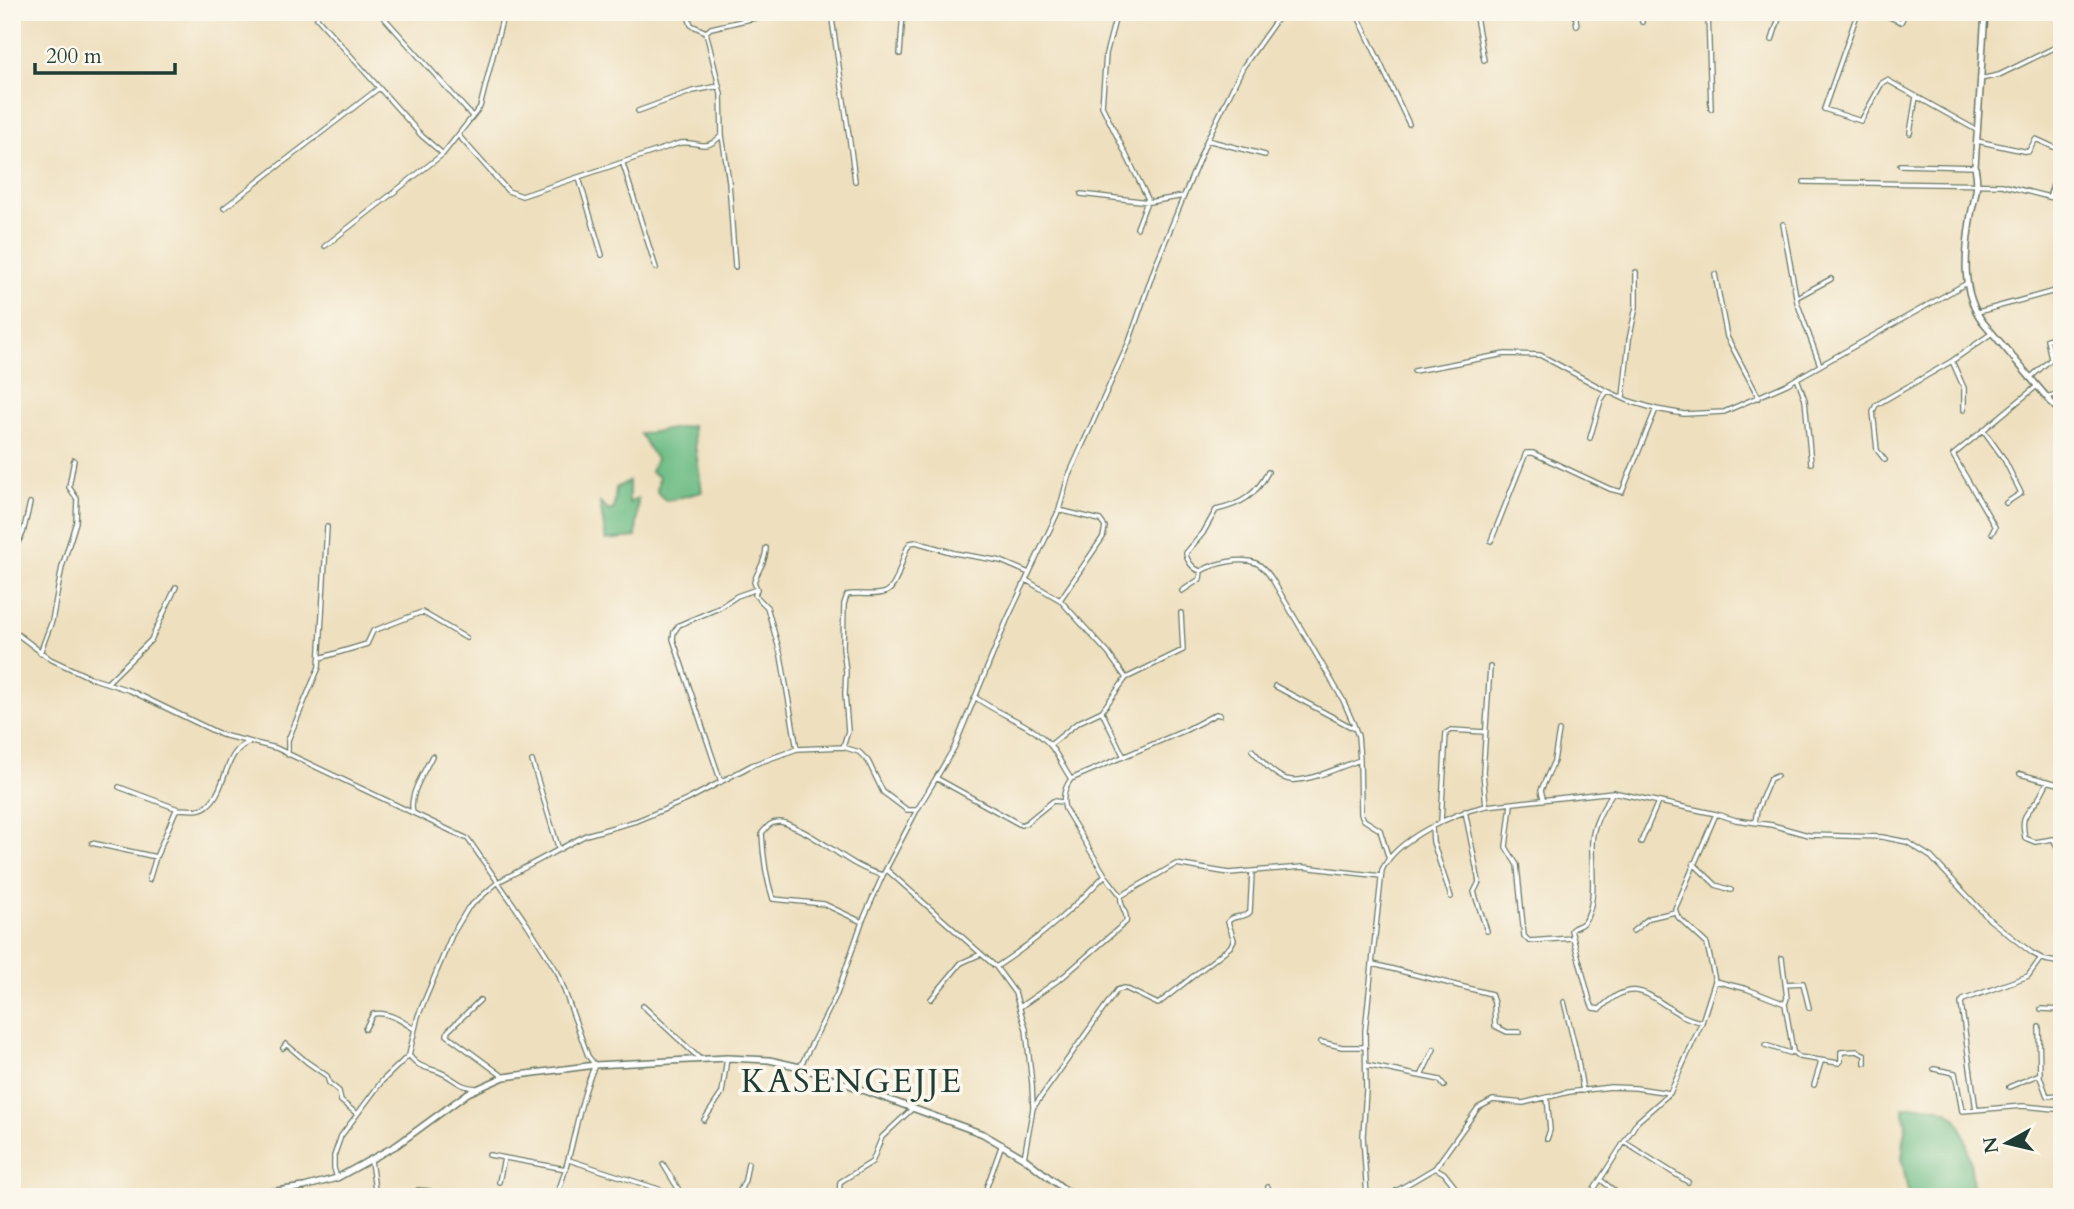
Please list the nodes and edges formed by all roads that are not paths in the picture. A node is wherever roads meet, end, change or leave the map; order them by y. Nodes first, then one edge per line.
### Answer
1 (379, 12) edge
2 (504, 12) edge
3 (687, 12) edge
4 (781, 12) edge
5 (831, 12) edge
6 (903, 12) edge
7 (1117, 12) edge
8 (1282, 12) edge
9 (1356, 12) edge
10 (1475, 12) edge
11 (1575, 12) edge
12 (1641, 12) edge
13 (1708, 12) edge
14 (1781, 12) edge
15 (1858, 12) edge
16 (1878, 12) edge
17 (1906, 12) edge
18 (1985, 12) edge
19 (317, 18) dead end
20 (1642, 22) dead end
21 (1577, 26) dead end
22 (706, 32) junction
23 (1772, 40) dead end
24 (2062, 44) edge
25 (900, 54) dead end
26 (1484, 60) dead end
27 (1980, 79) junction
28 (719, 86) junction
29 (379, 88) junction
30 (1916, 97) junction
31 (1711, 109) dead end
32 (638, 111) dead end
33 (472, 116) junction
34 (1409, 124) dead end
35 (1978, 131) junction
36 (1910, 133) dead end
37 (722, 135) junction
38 (459, 136) junction
39 (1207, 140) junction
40 (1978, 141) junction
41 (2062, 151) edge
42 (443, 154) junction
43 (1265, 155) dead end
44 (2062, 159) edge
45 (623, 164) junction
46 (1900, 165) dead end
47 (1975, 167) junction
48 (579, 178) junction
49 (855, 181) dead end
50 (1804, 182) dead end
51 (1979, 184) junction
52 (1081, 194) dead end
53 (1184, 196) junction
54 (2049, 197) junction
55 (2062, 200) edge
56 (1149, 202) junction
57 (224, 208) dead end
58 (1783, 224) dead end
59 (1137, 228) dead end
60 (325, 246) dead end
61 (602, 255) dead end
62 (735, 267) dead end
63 (656, 268) dead end
64 (1636, 272) dead end
65 (1716, 274) dead end
66 (1831, 279) dead end
67 (1968, 283) junction
68 (2062, 289) edge
69 (1797, 297) junction
70 (1976, 313) junction
71 (1992, 333) junction
72 (2062, 337) edge
73 (1952, 361) junction
74 (1820, 365) junction
75 (1414, 370) dead end
76 (1797, 378) junction
77 (2030, 378) junction
78 (2037, 386) junction
79 (1607, 391) junction
80 (2062, 393) edge
81 (1623, 397) junction
82 (2046, 397) junction
83 (1759, 398) junction
84 (1656, 409) junction
85 (1964, 410) dead end
86 (2062, 415) edge
87 (1984, 431) junction
88 (1590, 438) dead end
89 (74, 460) dead end
90 (1885, 460) dead end
91 (1811, 463) dead end
92 (1268, 472) dead end
93 (30, 503) dead end
94 (2006, 503) dead end
95 (1059, 510) junction
96 (327, 527) dead end
97 (1992, 533) dead end
98 (1491, 541) dead end
99 (766, 548) dead end
100 (12, 553) edge
101 (1201, 571) junction
102 (1029, 573) junction
103 (1026, 580) junction
104 (176, 587) dead end
105 (757, 589) junction
106 (1182, 591) dead end
107 (1060, 600) junction
108 (1181, 613) dead end
109 (12, 630) edge
110 (466, 638) dead end
111 (40, 653) junction
112 (320, 658) junction
113 (1490, 667) dead end
114 (1126, 678) junction
115 (107, 683) junction
116 (1275, 686) dead end
117 (975, 697) junction
118 (1102, 712) junction
119 (1220, 715) dead end
120 (1355, 729) junction
121 (1559, 731) dead end
122 (1485, 732) junction
123 (252, 741) junction
124 (1050, 745) junction
125 (843, 747) junction
126 (797, 749) junction
127 (1252, 750) dead end
128 (288, 755) junction
129 (432, 756) dead end
130 (1124, 757) junction
131 (1360, 760) junction
132 (532, 761) dead end
133 (2020, 774) dead end
134 (1777, 776) dead end
135 (936, 778) junction
136 (1071, 779) junction
137 (2048, 781) junction
138 (721, 782) junction
139 (2062, 785) edge
140 (119, 787) dead end
141 (1613, 792) junction
142 (1545, 799) junction
143 (1063, 802) junction
144 (1658, 802) junction
145 (1511, 804) junction
146 (1486, 806) junction
147 (178, 808) junction
148 (917, 810) junction
149 (1465, 811) junction
150 (413, 813) junction
151 (1716, 814) junction
152 (1441, 822) junction
153 (1754, 823) junction
154 (1432, 827) junction
155 (1641, 842) dead end
156 (92, 843) dead end
157 (559, 850) junction
158 (2062, 855) edge
159 (156, 858) junction
160 (1389, 859) junction
161 (1693, 863) junction
162 (887, 870) junction
163 (1252, 872) junction
164 (1105, 875) junction
165 (884, 876) junction
166 (1381, 876) junction
167 (149, 880) dead end
168 (498, 882) junction
169 (1731, 890) dead end
170 (1121, 896) junction
171 (1451, 897) dead end
172 (1675, 912) junction
173 (862, 922) junction
174 (1487, 931) dead end
175 (1633, 931) dead end
176 (1573, 938) junction
177 (981, 954) junction
178 (1782, 958) dead end
179 (2041, 958) junction
180 (2062, 963) edge
181 (1373, 964) junction
182 (996, 967) junction
183 (1715, 981) junction
184 (1786, 984) junction
185 (931, 999) dead end
186 (480, 1000) dead end
187 (1563, 1002) dead end
188 (1785, 1004) junction
189 (643, 1006) dead end
190 (1020, 1007) junction
191 (1809, 1008) dead end
192 (2041, 1009) dead end
193 (2062, 1010) edge
194 (1702, 1022) junction
195 (2039, 1027) dead end
196 (365, 1028) dead end
197 (414, 1029) junction
198 (1520, 1032) dead end
199 (1321, 1042) dead end
200 (1765, 1045) dead end
201 (1364, 1047) junction
202 (283, 1048) dead end
203 (1434, 1049) dead end
204 (1793, 1052) junction
205 (409, 1055) junction
206 (727, 1058) junction
207 (701, 1060) junction
208 (1821, 1062) junction
209 (1865, 1063) dead end
210 (595, 1065) junction
211 (1366, 1065) junction
212 (800, 1067) junction
213 (1934, 1069) dead end
214 (2040, 1074) junction
215 (1421, 1076) junction
216 (505, 1077) junction
217 (1814, 1085) dead end
218 (1444, 1086) dead end
219 (2009, 1087) dead end
220 (478, 1088) junction
221 (1583, 1091) junction
222 (1670, 1093) junction
223 (2061, 1094) edge
224 (1547, 1097) junction
225 (1033, 1108) junction
226 (912, 1109) junction
227 (1976, 1110) junction
228 (356, 1112) junction
229 (705, 1120) dead end
230 (1547, 1139) dead end
231 (1624, 1142) junction
232 (1002, 1144) junction
233 (489, 1155) dead end
234 (504, 1158) junction
235 (1024, 1158) junction
236 (569, 1160) junction
237 (371, 1161) junction
238 (748, 1163) dead end
239 (663, 1164) dead end
240 (1435, 1168) junction
241 (566, 1169) junction
242 (337, 1178) junction
243 (1601, 1180) junction
244 (499, 1182) dead end
245 (1688, 1182) dead end
246 (1268, 1187) dead end
247 (986, 1189) dead end
248 (418, 1190) dead end
249 (235, 1197) edge
250 (376, 1197) edge
251 (446, 1197) edge
252 (556, 1197) edge
253 (683, 1197) edge
254 (737, 1197) edge
255 (839, 1197) edge
256 (1074, 1197) edge
257 (1270, 1197) edge
258 (1367, 1197) edge
259 (1386, 1197) edge
260 (1463, 1197) edge
261 (1589, 1197) edge
262 (1622, 1197) edge

1 - 33 street
2 - 33 street
3 - 22 street
4 - 22 street
5 - 49 street
6 - 25 street
7 - 56 street
8 - 39 street
9 - 34 street
10 - 26 street
11 - 21 street
12 - 20 street
13 - 31 street
14 - 23 street
15 - 30 street
16 - 17 street
18 - 27 street
19 - 29 street
22 - 28 street
24 - 27 street
27 - 35 street
28 - 32 street
28 - 37 street
29 - 42 street
29 - 57 street
30 - 35 street
30 - 36 street
33 - 38 street
35 - 40 street
37 - 45 street
37 - 62 street
38 - 42 street
38 - 48 street
39 - 43 street
39 - 53 street
40 - 41 street
40 - 47 street
42 - 60 street
44 - 54 street
45 - 48 street
45 - 63 street
46 - 47 street
47 - 51 street
48 - 61 street
50 - 51 street
51 - 54 street
51 - 67 street
52 - 56 street
53 - 56 street
53 - 95 street
54 - 55 street
56 - 59 street
58 - 69 street
64 - 81 street
65 - 83 street
66 - 69 street
67 - 70 street
67 - 74 street
68 - 70 street
69 - 74 street
70 - 71 street
71 - 73 street
71 - 77 street
72 - 77 street
73 - 85 street
73 - 90 street
74 - 76 street
75 - 79 street
76 - 83 street
76 - 91 street
77 - 78 street
78 - 82 street
78 - 87 street
79 - 81 street
79 - 88 street
80 - 82 street
81 - 84 street
82 - 86 street
83 - 84 street
84 - 98 street
87 - 94 street
87 - 97 street
89 - 111 street
92 - 101 street
93 - 100 street
95 - 102 street
95 - 107 street
96 - 112 street
99 - 105 street
101 - 106 street
101 - 120 street
102 - 103 street
102 - 125 street
103 - 107 street
103 - 117 street
104 - 115 street
105 - 126 street
105 - 138 street
107 - 114 street
108 - 114 street
109 - 111 street
110 - 112 street
111 - 115 street
112 - 128 street
113 - 122 street
114 - 118 street
115 - 123 street
116 - 120 street
117 - 124 street
117 - 135 street
118 - 124 street
118 - 130 street
119 - 130 street
120 - 131 street
121 - 142 street
122 - 146 street
122 - 152 street
123 - 128 street
123 - 147 street
124 - 136 street
125 - 126 street
125 - 148 street
126 - 138 street
127 - 131 street
128 - 150 street
129 - 150 street
130 - 136 street
131 - 160 street
132 - 157 street
133 - 137 street
134 - 153 street
135 - 143 street
135 - 148 street
136 - 143 street
137 - 139 street
137 - 158 street
138 - 157 street
140 - 147 street
141 - 142 street
141 - 144 street
141 - 176 street
142 - 145 street
143 - 164 street
144 - 151 street
144 - 155 street
145 - 146 street
145 - 176 street
146 - 149 street
147 - 159 street
148 - 162 street
149 - 152 street
149 - 174 street
150 - 168 street
151 - 153 street
151 - 161 street
152 - 154 street
153 - 179 street
154 - 160 street
154 - 171 street
156 - 159 street
157 - 168 street
159 - 167 street
160 - 166 street
161 - 169 street
161 - 172 street
162 - 165 street
162 - 177 street
163 - 166 street
163 - 170 street
163 - 225 street
164 - 170 street
164 - 182 street
165 - 173 street
165 - 173 street
166 - 181 street
168 - 197 street
168 - 210 street
170 - 190 street
172 - 175 street
172 - 183 street
173 - 212 street
176 - 194 street
177 - 182 street
177 - 185 street
178 - 184 street
179 - 180 street
179 - 227 street
181 - 198 street
181 - 201 street
182 - 190 street
183 - 188 street
183 - 194 street
184 - 188 street
184 - 191 street
186 - 216 street
187 - 221 street
188 - 204 street
189 - 207 street
190 - 225 street
192 - 193 street
194 - 222 street
195 - 214 street
196 - 197 street
197 - 205 street
199 - 201 street
200 - 204 street
201 - 211 street
202 - 228 street
203 - 215 street
204 - 208 street
205 - 220 street
205 - 228 street
206 - 207 street
206 - 212 street
206 - 229 street
207 - 210 street
208 - 209 street
208 - 217 street
210 - 216 street
210 - 236 street
211 - 215 street
211 - 258 street
212 - 226 street
213 - 227 street
214 - 219 street
214 - 223 street
215 - 218 street
216 - 220 street
220 - 237 street
221 - 222 street
221 - 224 street
222 - 231 street
223 - 227 street
224 - 230 street
224 - 240 street
225 - 235 street
226 - 232 street
226 - 255 street
228 - 242 street
231 - 243 street
231 - 245 street
232 - 235 street
232 - 247 street
233 - 234 street
234 - 241 street
234 - 244 street
235 - 256 street
236 - 241 street
236 - 253 street
237 - 242 street
237 - 250 street
238 - 254 street
239 - 253 street
240 - 259 street
240 - 260 street
241 - 252 street
242 - 249 street
243 - 261 street
243 - 262 street
246 - 257 street
248 - 251 street

